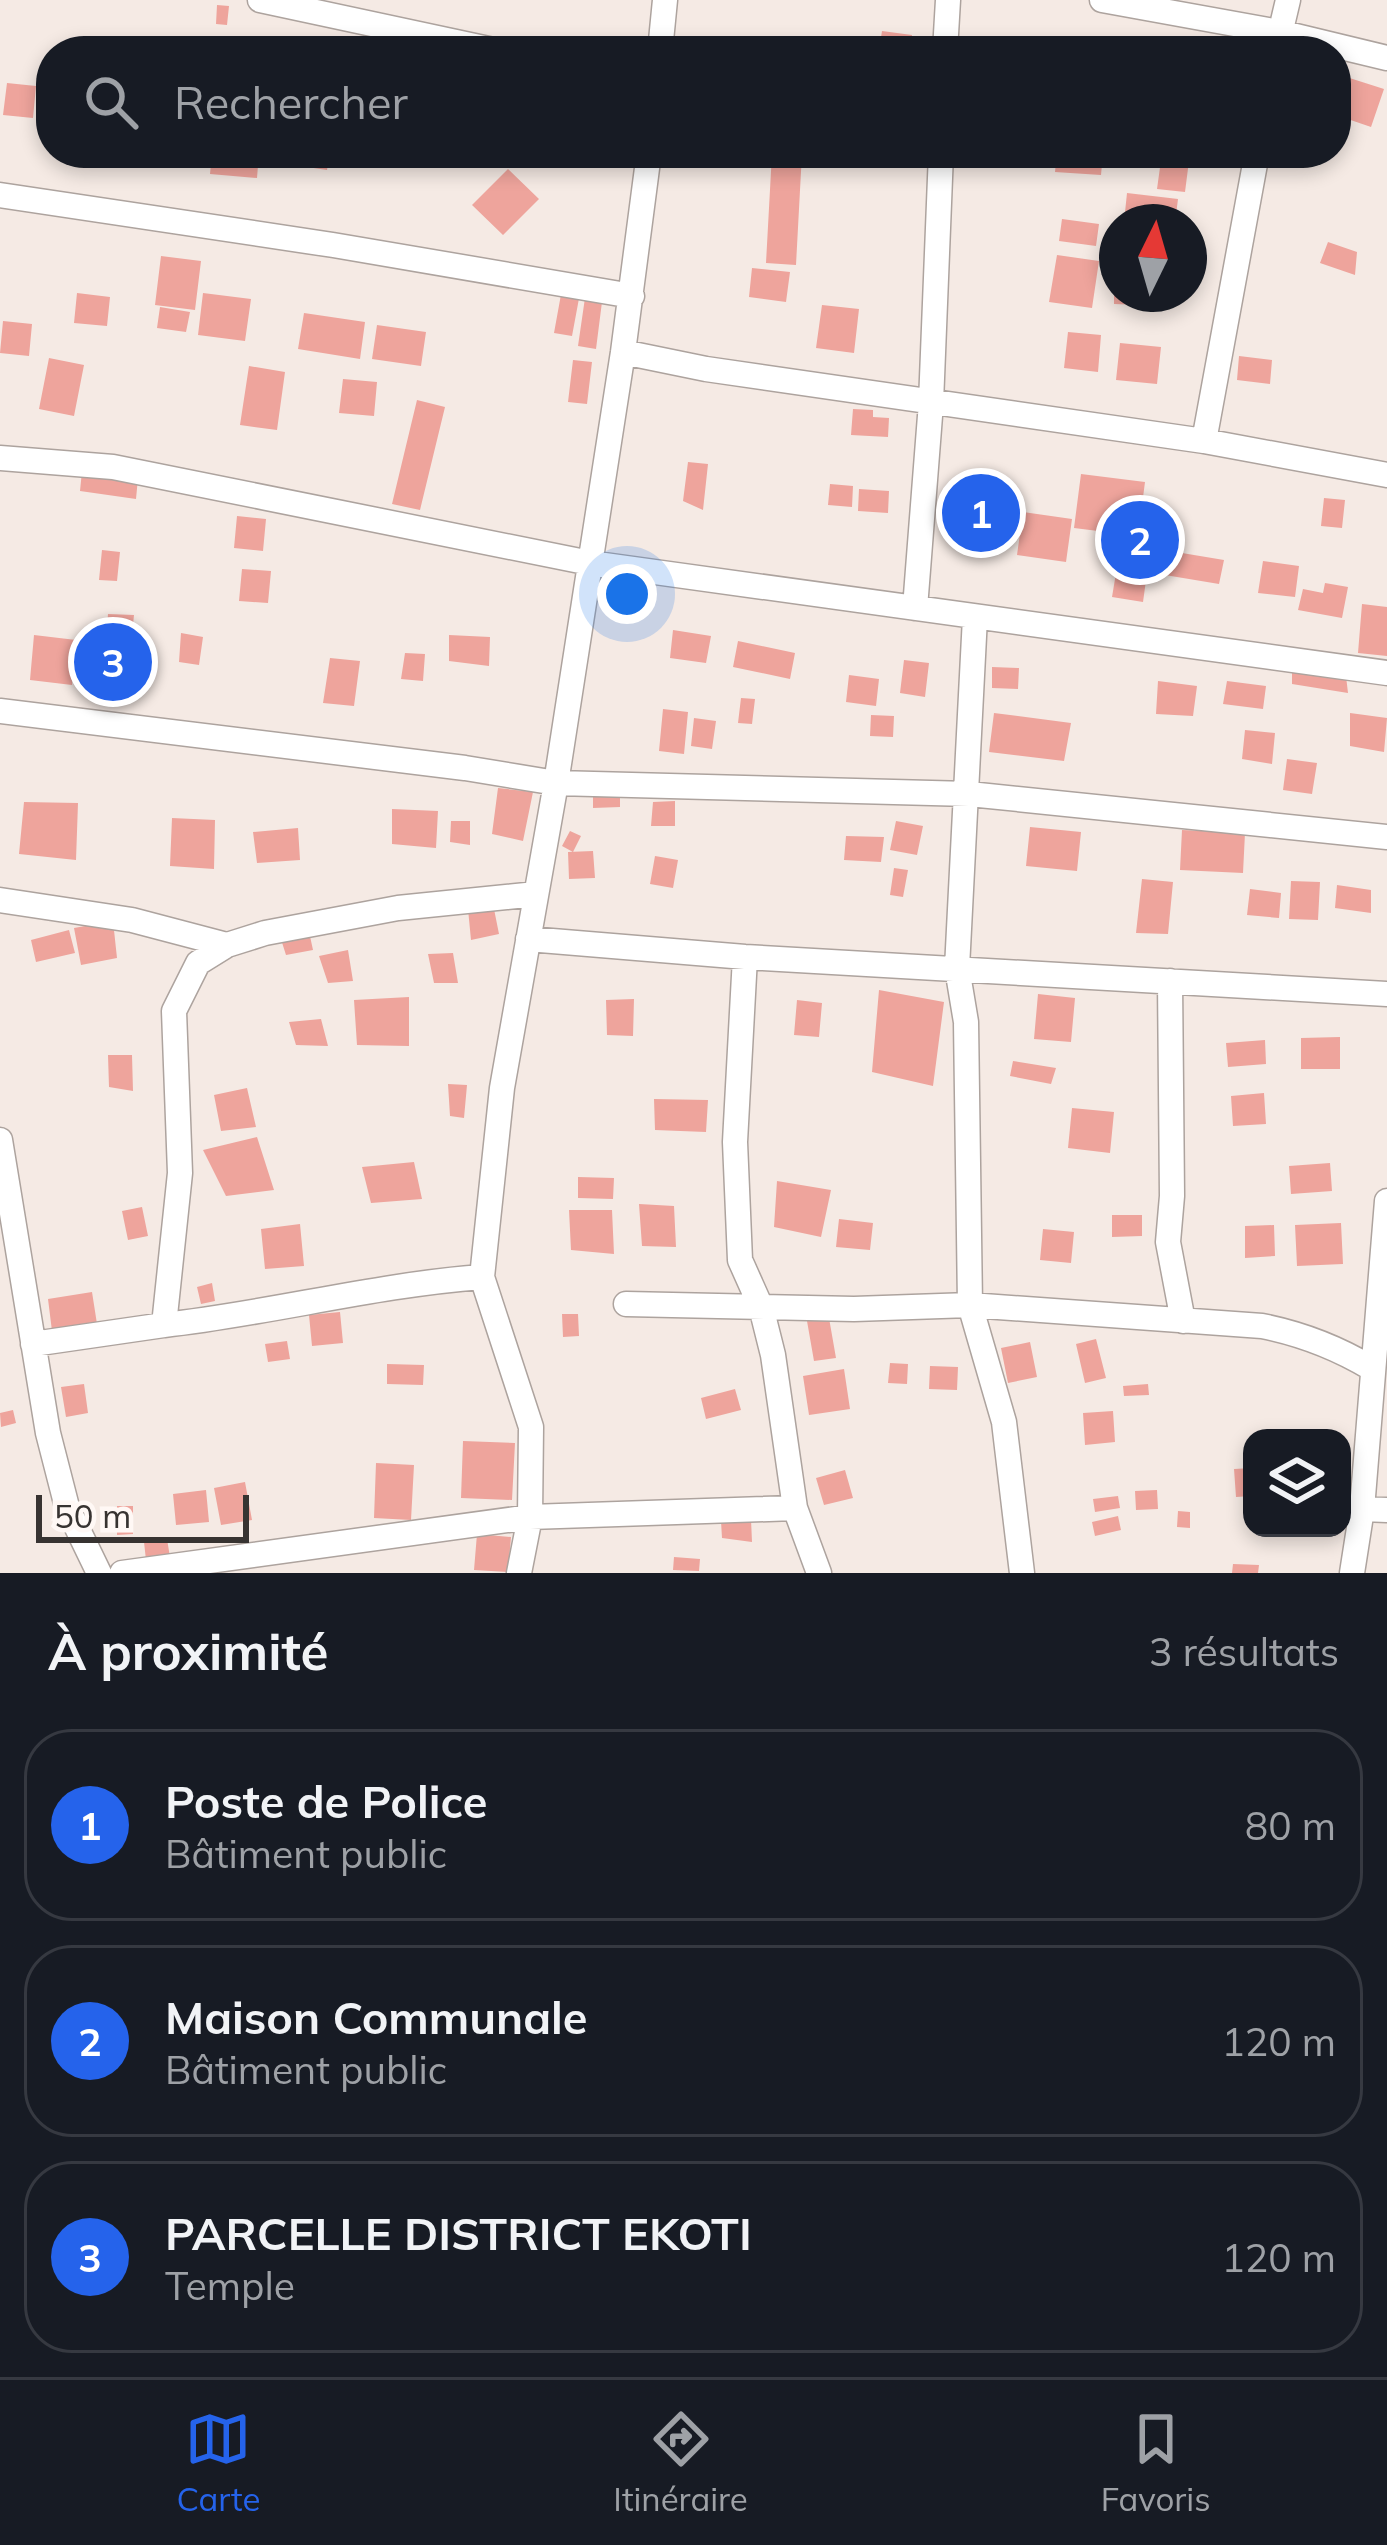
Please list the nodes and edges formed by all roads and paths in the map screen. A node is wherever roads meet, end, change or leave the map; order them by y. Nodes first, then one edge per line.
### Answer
1 (260, 0) edge
2 (665, 0) edge
3 (948, 0) edge
4 (1288, 0) edge
5 (1118, 1) edge
6 (429, 36) edge
7 (662, 36) edge
8 (946, 36) edge
9 (1255, 36) edge
10 (1279, 36) edge
11 (1351, 53) edge
12 (1387, 58) edge
13 (647, 168) edge
14 (939, 168) edge
15 (1254, 168) edge
16 (0, 195) edge
17 (632, 296) junction
18 (623, 352) junction
19 (931, 403) junction
20 (1204, 441) junction
21 (0, 458) edge
22 (1387, 475) edge
23 (590, 563) junction
24 (915, 608) junction
25 (975, 617) junction
26 (1387, 673) edge
27 (0, 711) edge
28 (556, 783) junction
29 (969, 794) junction
30 (1387, 837) edge
31 (536, 894) junction
32 (0, 900) edge
33 (528, 939) junction
34 (227, 945) junction
35 (745, 957) junction
36 (957, 968) junction
37 (1170, 981) junction
38 (1387, 994) edge
39 (0, 1139) edge
40 (1387, 1201) edge
41 (482, 1277) junction
42 (626, 1304) dead end
43 (970, 1305) junction
44 (760, 1307) junction
45 (1183, 1321) junction
46 (164, 1325) junction
47 (33, 1344) junction
48 (1371, 1368) junction
49 (795, 1508) junction
50 (1375, 1509) edge
51 (530, 1517) junction
52 (99, 1573) edge
53 (122, 1573) edge
54 (519, 1573) edge
55 (819, 1573) edge
56 (1022, 1573) edge
57 (1352, 1573) edge

1 - 6 street
2 - 7 street
3 - 8 street
4 - 10 street
5 - 9 street
11 - 12 street
13 - 17 street
14 - 19 street
15 - 20 street
16 - 17 street
17 - 18 street
18 - 19 street
18 - 23 street
19 - 20 street
19 - 24 street
20 - 22 street
21 - 23 street
23 - 24 street
23 - 28 street
24 - 25 street
25 - 26 street
25 - 29 street
27 - 28 street
28 - 29 street
28 - 31 street
29 - 30 street
29 - 36 street
31 - 33 street
31 - 34 street
32 - 34 street
33 - 35 street
33 - 41 street
34 - 46 street
35 - 36 street
35 - 44 street
36 - 37 street
36 - 43 street
37 - 38 street
37 - 45 street
39 - 47 street
40 - 48 street
41 - 46 street
41 - 51 street
42 - 44 street
43 - 44 street
43 - 45 street
43 - 56 street
44 - 49 street
45 - 48 street
46 - 47 street
47 - 52 street
48 - 50 street
49 - 51 street
49 - 55 street
50 - 57 street
51 - 53 street
51 - 54 street

